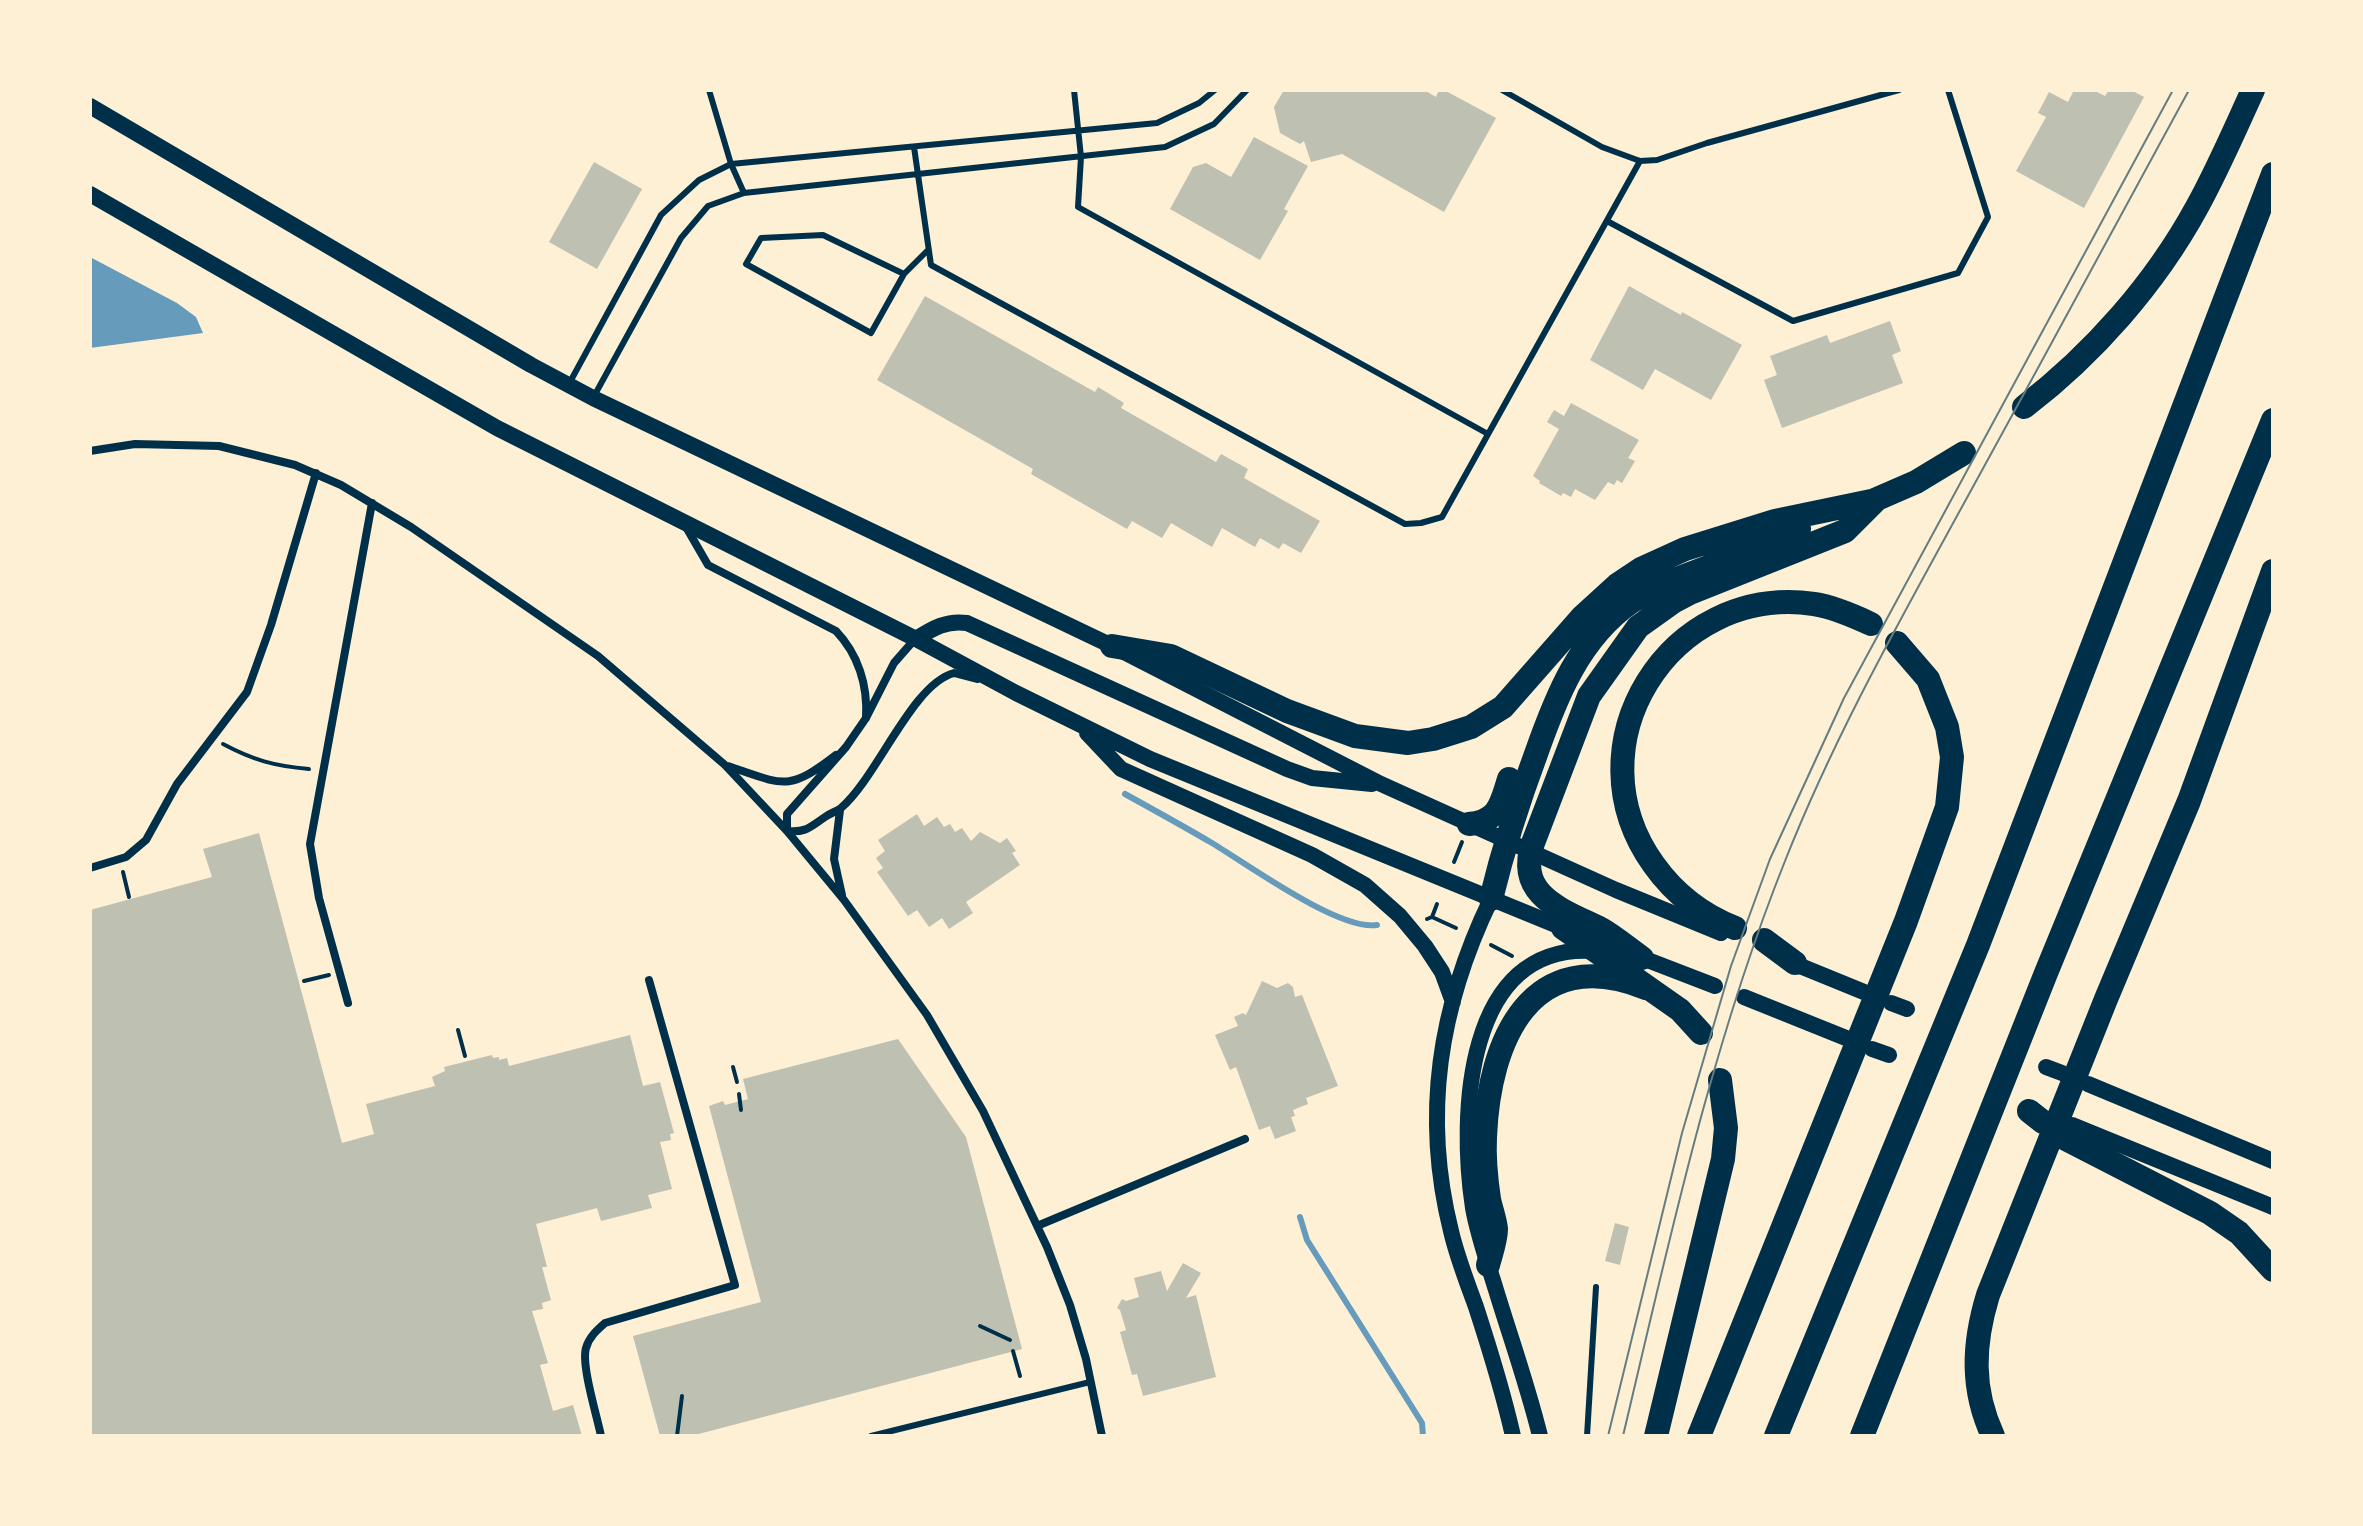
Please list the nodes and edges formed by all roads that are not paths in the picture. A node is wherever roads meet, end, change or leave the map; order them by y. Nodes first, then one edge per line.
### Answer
1 (709, 90) edge
2 (1074, 90) edge
3 (1215, 90) edge
4 (1247, 90) edge
5 (1502, 90) edge
6 (1899, 90) edge
7 (1948, 90) edge
8 (2253, 90) edge
9 (90, 106) edge
10 (1079, 131) junction
11 (914, 147) junction
12 (1081, 157) junction
13 (1640, 161) junction
14 (731, 164) junction
15 (917, 174) junction
16 (2273, 174) edge
17 (744, 193) junction
18 (90, 194) edge
19 (1607, 221) junction
20 (928, 250) junction
21 (904, 274) junction
22 (569, 385) junction
23 (593, 398) junction
24 (2024, 407) dead end
25 (2273, 420) edge
26 (1488, 434) junction
27 (90, 451) edge
28 (1964, 453) dead end
29 (316, 473) junction
30 (1876, 500) junction
31 (372, 503) junction
32 (684, 522) junction
33 (1759, 545) junction
34 (2273, 571) edge
35 (1871, 624) dead end
36 (916, 639) junction
37 (1897, 643) dead end
38 (1112, 646) junction
39 (1016, 693) junction
40 (866, 718) junction
41 (1077, 723) junction
42 (846, 747) junction
43 (725, 765) junction
44 (1381, 784) junction
45 (840, 810) junction
46 (787, 831) junction
47 (1466, 832) junction
48 (1506, 840) junction
49 (1530, 851) junction
50 (90, 868) edge
51 (1491, 899) junction
52 (844, 900) junction
53 (1563, 928) junction
54 (1733, 933) joint
55 (1762, 945) dead end
56 (1592, 950) junction
57 (1642, 958) junction
58 (1795, 963) joint
59 (649, 980) dead end
60 (1715, 986) dead end
61 (1646, 988) junction
62 (1864, 992) dead end
63 (1744, 997) dead end
64 (348, 1003) dead end
65 (1891, 1003) dead end
66 (1453, 1006) junction
67 (1907, 1009) dead end
68 (1701, 1033) dead end
69 (1846, 1038) dead end
70 (1872, 1049) dead end
71 (1889, 1055) dead end
72 (1720, 1080) dead end
73 (2088, 1084) dead end
74 (2069, 1132) joint
75 (1245, 1139) dead end
76 (2273, 1161) edge
77 (2273, 1207) edge
78 (1037, 1226) junction
79 (1488, 1265) junction
80 (2273, 1270) edge
81 (1596, 1287) dead end
82 (1090, 1382) junction
83 (601, 1436) edge
84 (871, 1436) edge
85 (1102, 1436) edge
86 (1513, 1436) edge
87 (1540, 1436) edge
88 (1587, 1436) edge
89 (1656, 1436) edge
90 (1699, 1436) edge
91 (1776, 1436) edge
92 (1862, 1436) edge
93 (1993, 1436) edge

1 - 14 lane
2 - 10 lane
3 - 10 lane
4 - 12 lane
5 - 13 lane
6 - 13 lane
7 - 19 lane
8 - 24 highway
9 - 22 main road
10 - 11 lane
10 - 12 lane
11 - 14 lane
11 - 15 lane
12 - 15 lane
12 - 26 lane
13 - 19 lane
14 - 17 lane
14 - 22 lane
15 - 17 lane
15 - 20 lane
16 - 91 highway
17 - 23 lane
18 - 32 main road
19 - 26 lane
20 - 21 lane
20 - 26 lane
21 - 21 lane
22 - 23 main road
23 - 38 main road
25 - 92 highway
27 - 29 street
28 - 30 highway
29 - 31 street
29 - 50 street
30 - 33 highway
30 - 38 highway
30 - 49 highway
31 - 43 street
31 - 64 street
32 - 36 main road
32 - 40 street
33 - 47 highway
33 - 48 highway
34 - 93 highway
35 - 54 highway
36 - 39 main road
36 - 40 street
36 - 44 main road
37 - 90 highway
38 - 44 main road
39 - 41 main road
39 - 45 street
40 - 42 street
41 - 51 main road
41 - 66 main road
42 - 43 street
42 - 46 street
43 - 46 street
44 - 47 main road
45 - 46 street
45 - 52 street
46 - 52 street
47 - 48 main road
48 - 49 main road
48 - 51 highway
49 - 54 main road
49 - 57 highway
51 - 53 main road
51 - 66 main road
52 - 78 street
53 - 56 highway
53 - 57 main road
55 - 58 highway
56 - 57 main road
56 - 61 highway
56 - 79 main road
57 - 60 main road
58 - 62 main road
59 - 83 street
61 - 68 highway
61 - 79 highway
63 - 69 main road
65 - 67 main road
66 - 86 main road
70 - 71 main road
72 - 89 highway
73 - 76 main road
74 - 77 main road
74 - 80 highway
75 - 78 street
78 - 82 street
79 - 87 main road
81 - 88 lane
82 - 84 lane
82 - 85 street

